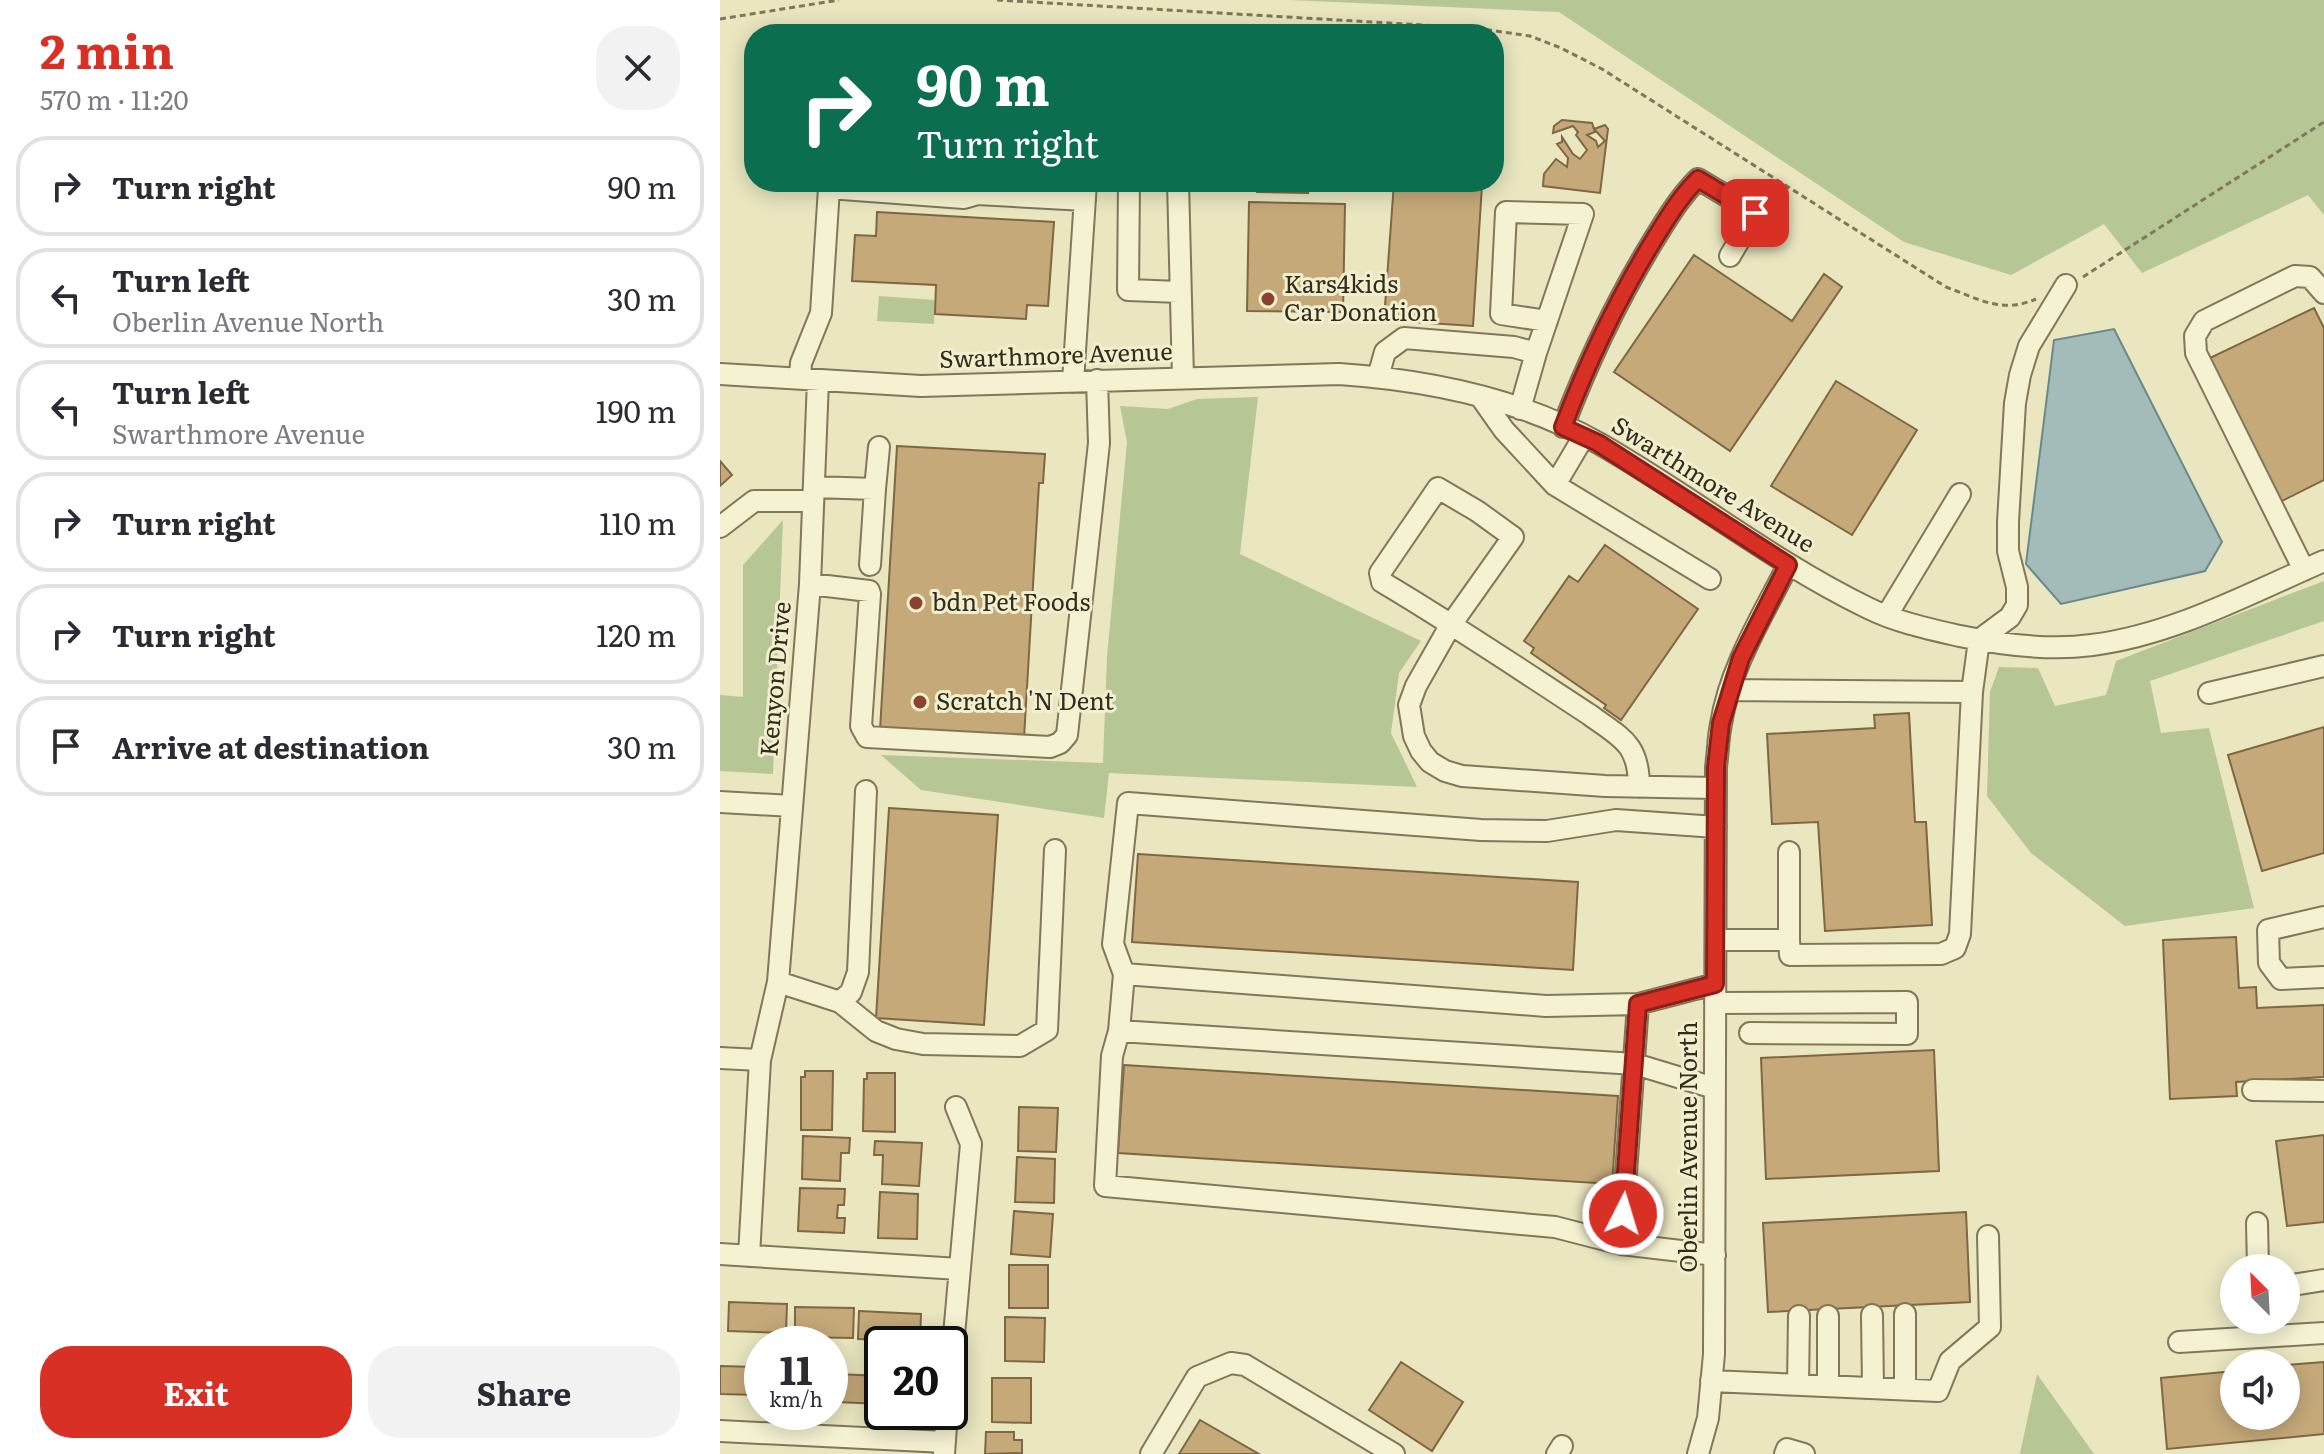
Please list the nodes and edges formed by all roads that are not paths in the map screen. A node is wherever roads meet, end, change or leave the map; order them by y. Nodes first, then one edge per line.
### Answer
1 (829, 192) edge
2 (883, 192) edge
3 (1049, 192) edge
4 (1085, 192) edge
5 (1129, 192) edge
6 (1178, 192) edge
7 (1730, 256) dead end
8 (2066, 285) road end
9 (1179, 292) junction
10 (2324, 293) edge
11 (1547, 321) junction
12 (1536, 353) junction
13 (720, 374) edge
14 (1378, 377) junction
15 (1183, 378) junction
16 (809, 379) junction
17 (1097, 380) junction
18 (1073, 382) junction
19 (1480, 396) junction
20 (1520, 409) junction
21 (1563, 427) junction
22 (1584, 436) junction
23 (879, 447) dead end
24 (1555, 485) junction
25 (875, 489) junction
26 (814, 494) junction
27 (1960, 494) dead end
28 (720, 527) edge
29 (2324, 561) edge
30 (870, 565) dead end
31 (1788, 565) junction
32 (2304, 570) junction
33 (1710, 579) dead end
34 (810, 584) junction
35 (1887, 615) junction
36 (1450, 626) junction
37 (1979, 640) junction
38 (2324, 666) edge
39 (1729, 690) junction
40 (1972, 692) junction
41 (2209, 693) dead end
42 (1639, 787) junction
43 (1716, 788) junction
44 (866, 791) dead end
45 (720, 802) edge
46 (792, 806) junction
47 (1716, 827) junction
48 (1055, 850) dead end
49 (1789, 852) dead end
50 (2324, 917) edge
51 (1716, 940) junction
52 (1789, 940) junction
53 (1124, 974) junction
54 (2324, 977) edge
55 (778, 982) junction
56 (1715, 994) junction
57 (840, 1002) junction
58 (1638, 1004) junction
59 (1119, 1031) junction
60 (1750, 1033) dead end
61 (720, 1058) edge
62 (760, 1060) junction
63 (1635, 1064) junction
64 (1714, 1088) junction
65 (2253, 1090) dead end
66 (2324, 1091) edge
67 (956, 1107) dead end
68 (2257, 1223) dead end
69 (1988, 1236) dead end
70 (1621, 1244) junction
71 (720, 1254) edge
72 (2258, 1254) edge
73 (1715, 1255) junction
74 (749, 1256) junction
75 (959, 1269) junction
76 (2324, 1280) edge
77 (2300, 1284) edge
78 (1905, 1314) dead end
79 (1872, 1315) dead end
80 (1799, 1316) dead end
81 (1828, 1316) dead end
82 (954, 1326) edge
83 (2324, 1333) edge
84 (2179, 1342) dead end
85 (1711, 1381) junction
86 (1798, 1385) junction
87 (1828, 1386) junction
88 (1873, 1388) junction
89 (1905, 1389) junction
90 (720, 1431) edge
91 (944, 1448) edge
92 (1151, 1454) edge
93 (1394, 1454) edge
94 (1698, 1454) edge
95 (1785, 1454) edge
96 (1804, 1454) edge

1 - 16 street, Kenyon Drive
2 - 3 street, Kenyon Drive
4 - 18 street
5 - 9 street
6 - 9 street
7 - 21 street
8 - 37 street
9 - 15 street
10 - 32 street
11 - 11 street
11 - 12 street
12 - 14 street
12 - 20 street
13 - 16 street, Swarthmore Avenue
14 - 15 street, Swarthmore Avenue
14 - 19 street, Swarthmore Avenue
15 - 17 street, Swarthmore Avenue
16 - 18 street, Swarthmore Avenue
16 - 26 street, Kenyon Drive
17 - 18 street, Swarthmore Avenue
17 - 34 street
19 - 20 street, Swarthmore Avenue
19 - 24 street
20 - 21 street, Swarthmore Avenue
21 - 22 street, Swarthmore Avenue
22 - 24 street
22 - 31 street, Swarthmore Avenue
23 - 25 street
24 - 33 street
25 - 26 street
25 - 30 street
26 - 28 street
26 - 34 street, Kenyon Drive
27 - 35 street
29 - 32 street, Swarthmore Avenue
31 - 35 street, Swarthmore Avenue
31 - 39 street, Oberlin Avenue North
32 - 37 street, Swarthmore Avenue
34 - 46 street, Kenyon Drive
35 - 37 street, Swarthmore Avenue
36 - 36 street
36 - 42 street
36 - 42 street
37 - 40 street
38 - 41 street
39 - 40 street
39 - 43 street, Oberlin Avenue North
40 - 52 street
42 - 43 street
43 - 47 street, Oberlin Avenue North
44 - 57 street
45 - 46 street
46 - 55 street, Kenyon Drive
47 - 51 street, Oberlin Avenue North
47 - 53 street
48 - 57 street
49 - 52 street
50 - 54 street
51 - 52 street
51 - 56 street, Oberlin Avenue North
53 - 58 street
53 - 59 street
55 - 57 street
55 - 62 street, Kenyon Drive
56 - 58 street
56 - 60 street
56 - 64 street, Oberlin Avenue North
58 - 63 street
59 - 63 street
59 - 70 street
61 - 62 street
62 - 74 street, Kenyon Drive
63 - 64 street
63 - 70 street
64 - 73 street, Oberlin Avenue North
65 - 66 street
67 - 75 street
68 - 72 street
69 - 89 street
70 - 73 street
71 - 74 street
73 - 85 street, Oberlin Avenue North
74 - 75 street
75 - 82 street
76 - 77 street
78 - 89 street
79 - 88 street
80 - 86 street
81 - 87 street
83 - 84 street
85 - 86 street
85 - 94 street, Oberlin Avenue North
86 - 87 street
87 - 88 street
88 - 89 street
90 - 91 street
92 - 93 street
95 - 96 street

